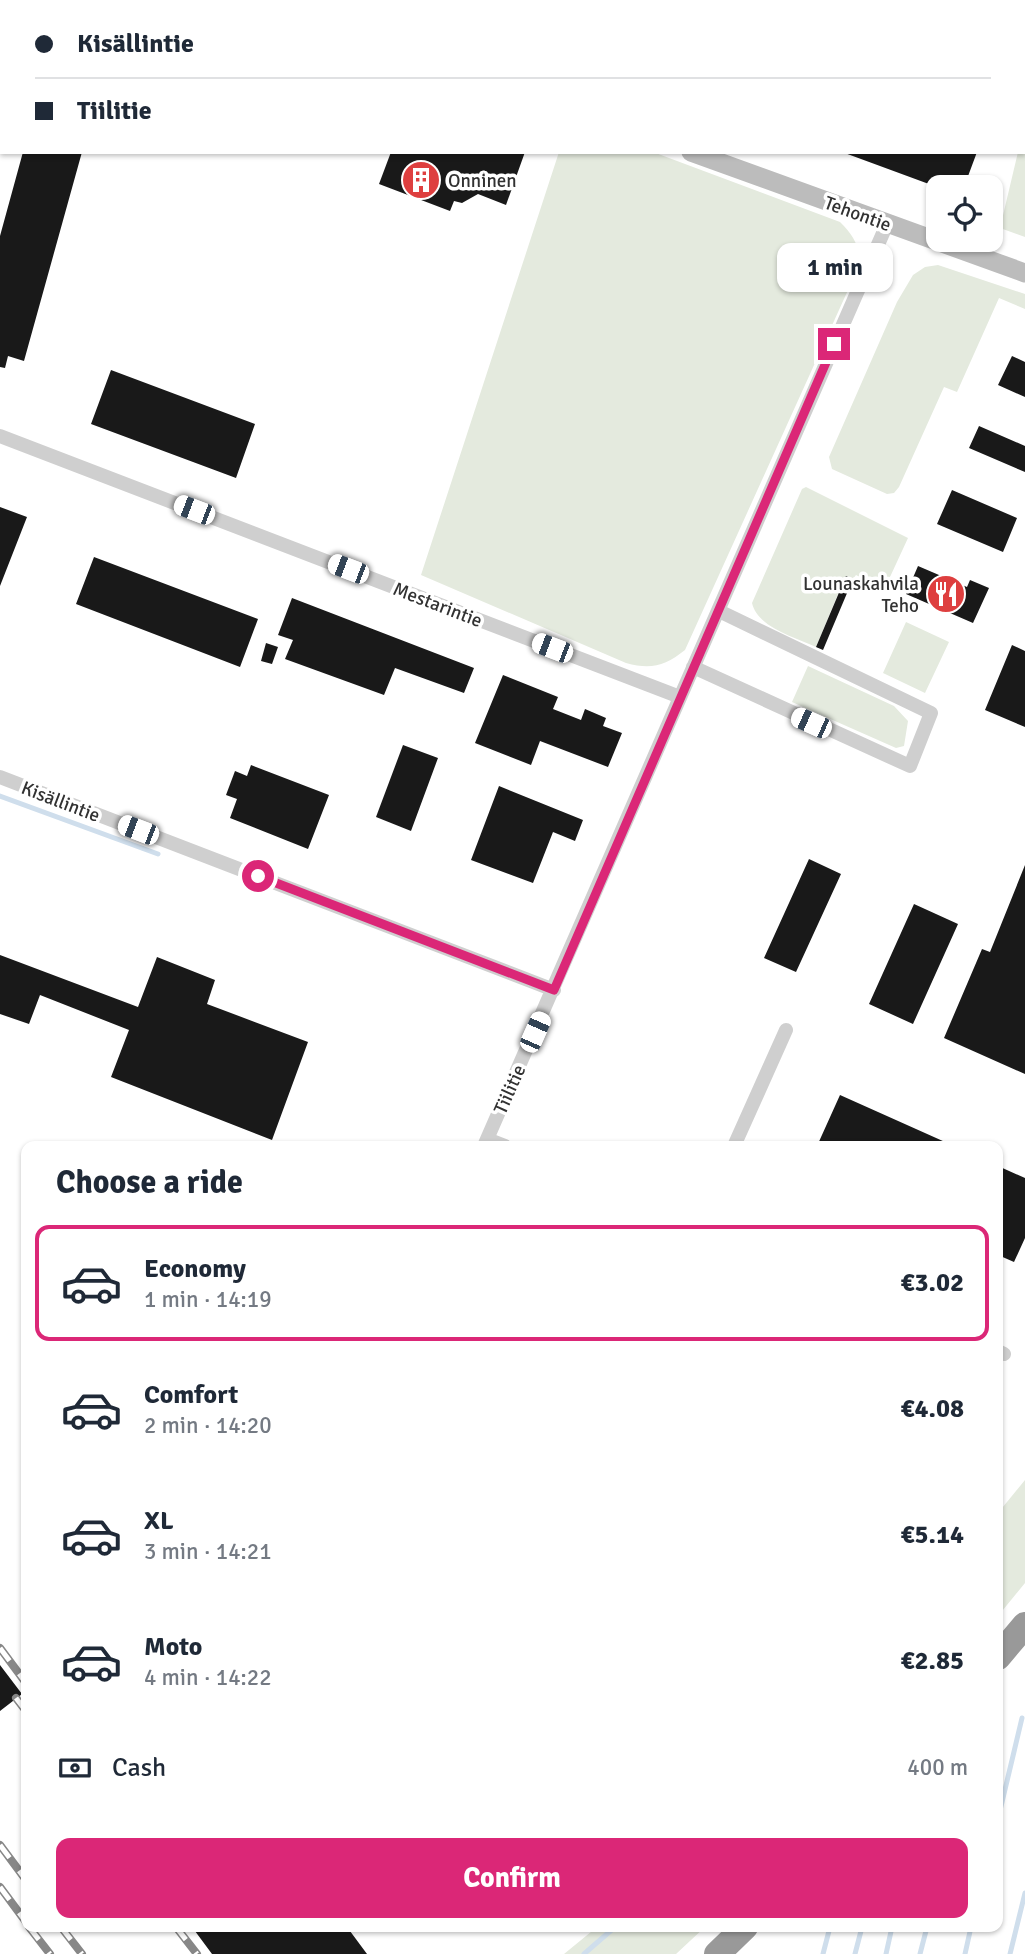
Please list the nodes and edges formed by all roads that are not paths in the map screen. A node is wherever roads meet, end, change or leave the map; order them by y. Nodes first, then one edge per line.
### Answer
1 (696, 154) edge
2 (887, 224) junction
3 (1025, 274) edge
4 (0, 436) edge
5 (719, 611) junction
6 (694, 667) junction
7 (680, 697) junction
8 (0, 778) edge
9 (554, 990) junction
10 (786, 1030) dead end
11 (485, 1141) edge
12 (735, 1141) edge
13 (1025, 1625) edge
14 (1003, 1651) edge
15 (740, 1932) edge
16 (717, 1954) edge

1 - 2 street, Tehontie
2 - 3 street, Tehontie
2 - 5 street, Tiilitie
4 - 7 street, Mestarintie
5 - 6 street, Tiilitie
5 - 6 street
6 - 7 street, Tiilitie
7 - 9 street, Tiilitie
8 - 9 street, Kisällintie
9 - 11 street, Tiilitie
10 - 12 street
13 - 14 highway
15 - 16 highway

